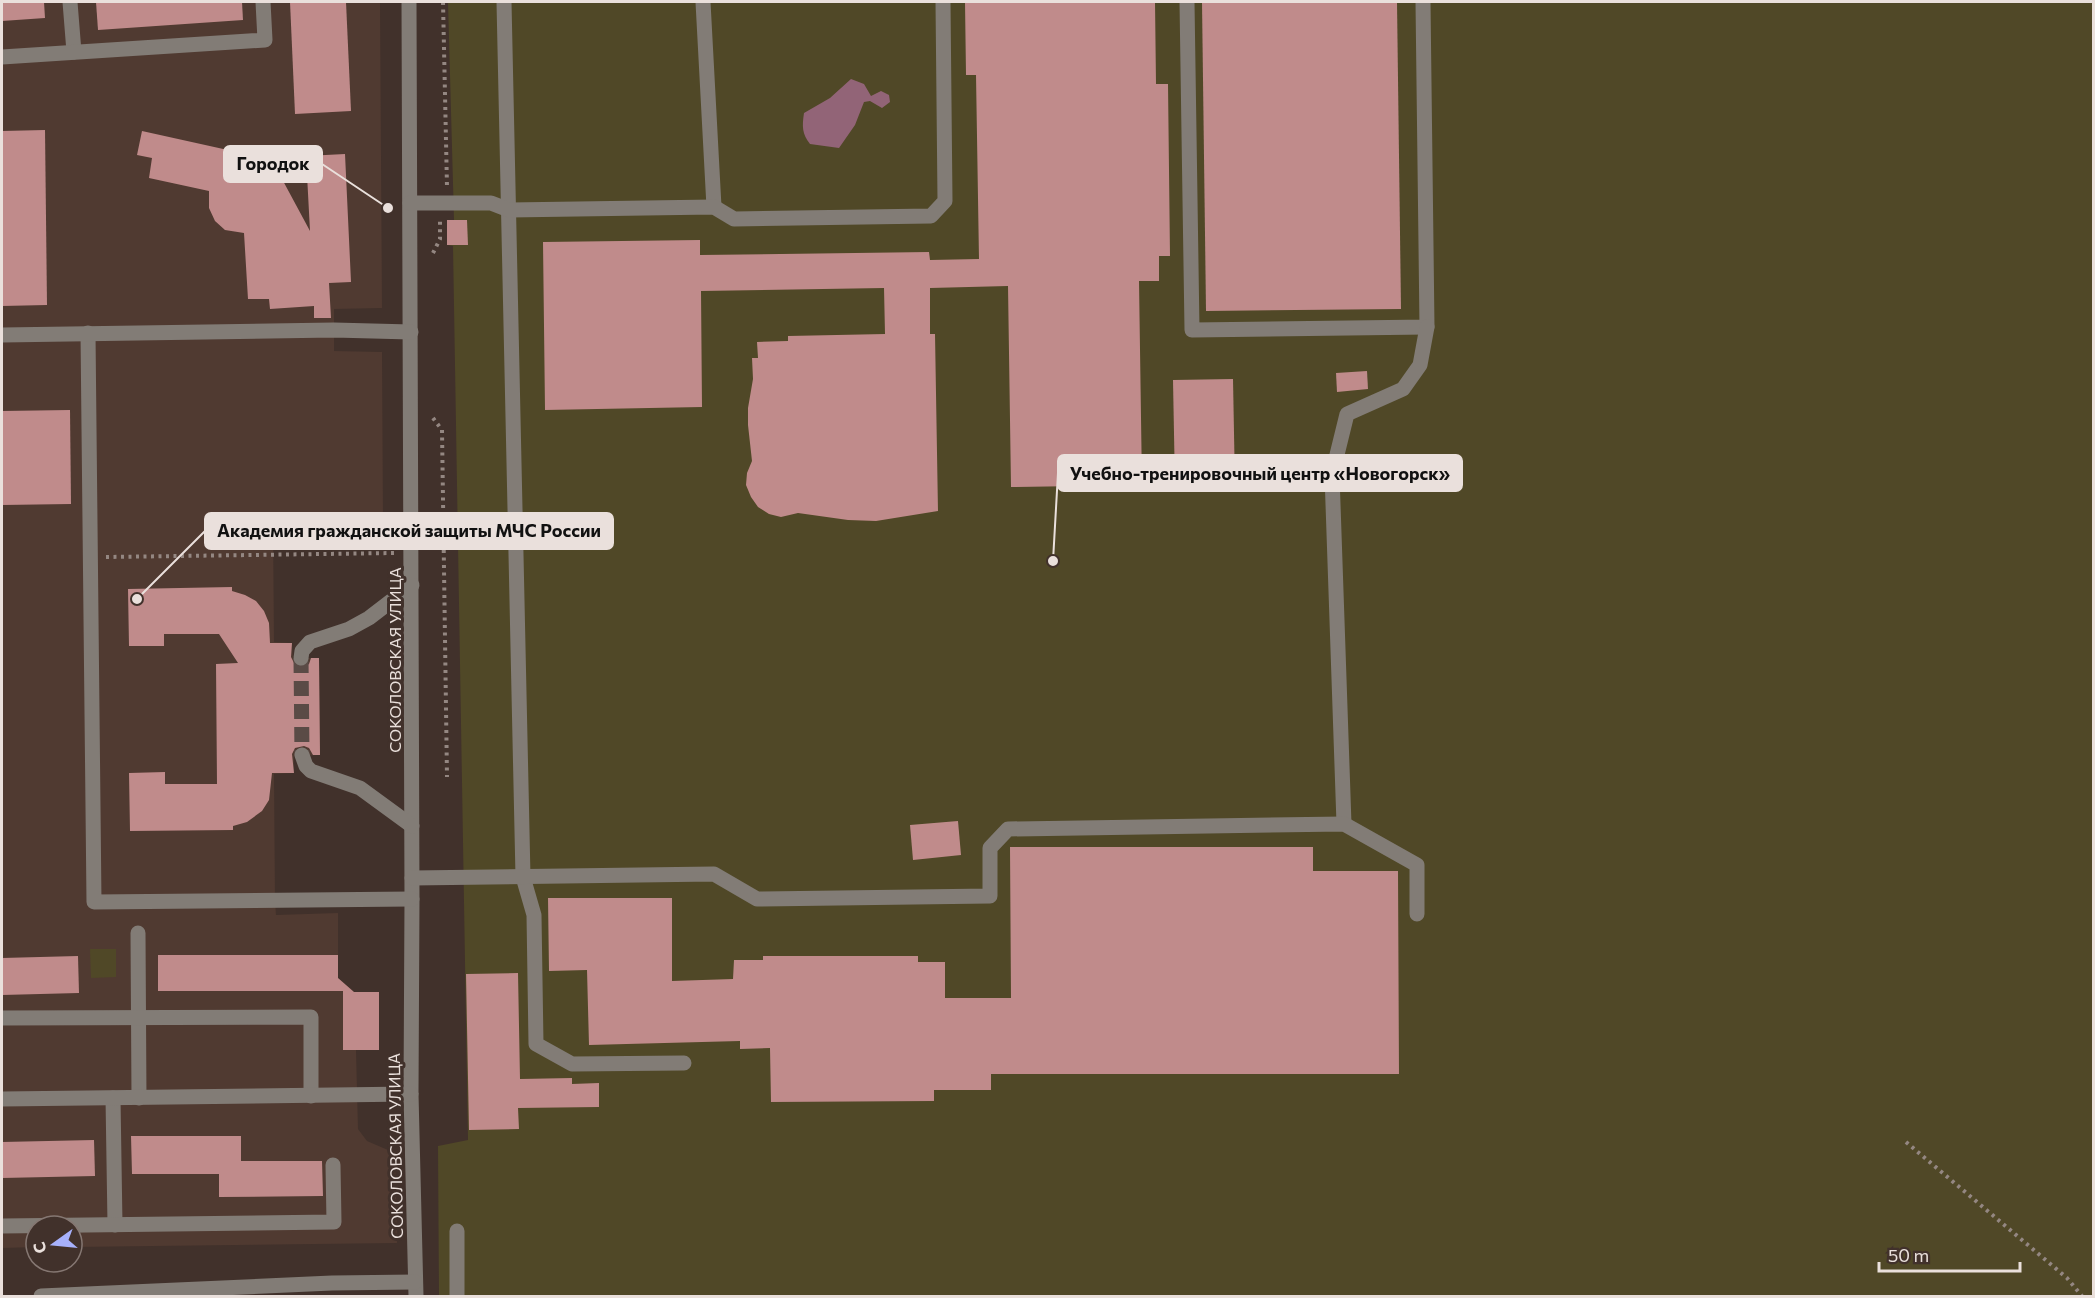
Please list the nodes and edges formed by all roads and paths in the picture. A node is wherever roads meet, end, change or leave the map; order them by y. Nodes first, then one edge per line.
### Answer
1 (70, 2) edge
2 (263, 2) edge
3 (409, 2) edge
4 (443, 2) edge
5 (504, 2) edge
6 (703, 2) edge
7 (943, 2) edge
8 (1187, 2) edge
9 (1423, 2) edge
10 (74, 52) junction
11 (2, 57) edge
12 (410, 203) junction
13 (447, 203) junction
14 (714, 207) junction
15 (509, 210) junction
16 (433, 253) dead end
17 (1427, 327) junction
18 (411, 332) junction
19 (88, 333) junction
20 (2, 335) edge
21 (433, 418) dead end
22 (398, 553) dead end
23 (90, 557) junction
24 (412, 585) junction
25 (301, 658) dead end
26 (302, 755) tunnel mouth
27 (447, 777) dead end
28 (1344, 824) junction
29 (412, 826) junction
30 (523, 877) junction
31 (412, 878) junction
32 (412, 899) junction
33 (1417, 914) dead end
34 (138, 933) dead end
35 (139, 1017) junction
36 (2, 1018) edge
37 (684, 1063) dead end
38 (411, 1094) junction
39 (311, 1096) junction
40 (113, 1098) junction
41 (139, 1098) junction
42 (2, 1099) edge
43 (1906, 1142) dead end
44 (333, 1165) dead end
45 (115, 1225) junction
46 (2, 1226) edge
47 (457, 1231) dead end
48 (416, 1289) edge
49 (41, 1296) edge
50 (457, 1296) edge
51 (2082, 1296) edge

1 - 10 street
2 - 10 street
3 - 12 street, СОКОЛОВСКАЯ УЛИЦА
4 - 13 path
5 - 15 street
6 - 14 street
7 - 14 street
8 - 17 street
9 - 17 street
10 - 11 street
12 - 13 street
12 - 18 street, СОКОЛОВСКАЯ УЛИЦА
13 - 15 street
13 - 16 path
14 - 15 street
15 - 30 street
17 - 28 street
18 - 19 street
18 - 24 street, СОКОЛОВСКАЯ УЛИЦА
19 - 20 street
19 - 23 street
21 - 27 path
22 - 23 path
23 - 32 street
24 - 25 street
24 - 29 street, СОКОЛОВСКАЯ УЛИЦА
26 - 29 street
28 - 30 street
28 - 33 street
29 - 31 street, СОКОЛОВСКАЯ УЛИЦА
30 - 31 street
30 - 37 street
31 - 32 street, СОКОЛОВСКАЯ УЛИЦА
32 - 38 street, СОКОЛОВСКАЯ УЛИЦА
34 - 35 street
35 - 36 street
35 - 39 street
35 - 41 street
38 - 39 street
38 - 48 street, СОКОЛОВСКАЯ УЛИЦА
39 - 41 street
40 - 41 street
40 - 42 street
40 - 45 street
43 - 51 path
44 - 45 street
45 - 46 street
47 - 50 street
48 - 49 street

